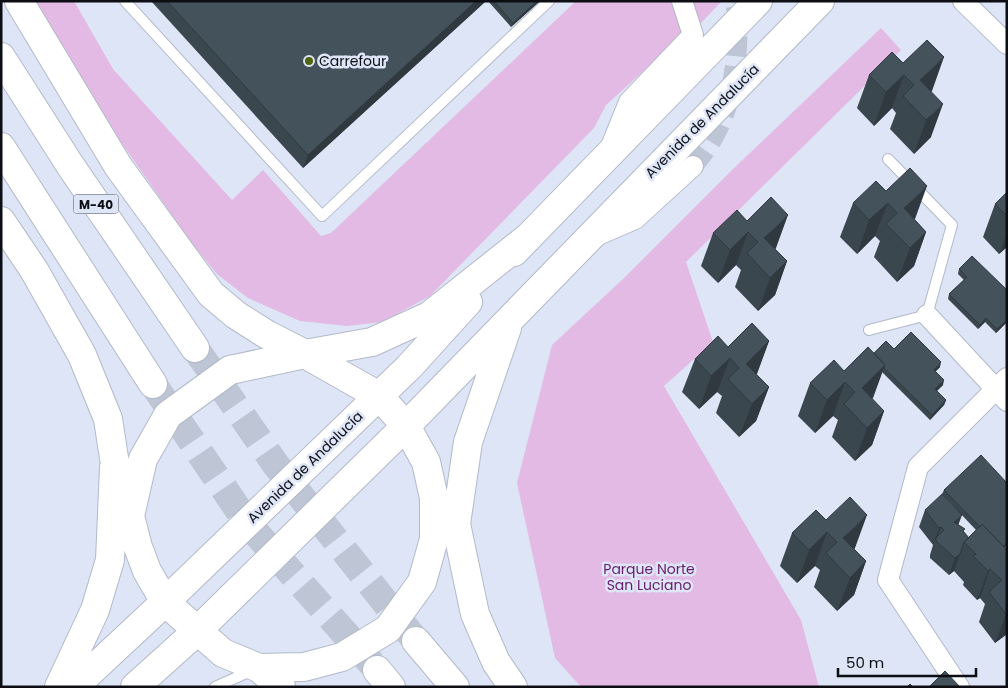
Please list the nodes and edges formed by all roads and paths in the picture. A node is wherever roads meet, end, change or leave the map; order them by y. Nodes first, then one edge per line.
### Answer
1 (18, 1) edge
2 (125, 1) edge
3 (550, 1) edge
4 (682, 1) edge
5 (758, 1) edge
6 (820, 1) edge
7 (963, 1) edge
8 (1007, 44) edge
9 (1, 57) edge
10 (1, 147) edge
11 (608, 155) junction
12 (888, 159) dead end
13 (693, 166) tunnel mouth
14 (1, 221) edge
15 (526, 239) junction
16 (585, 241) junction
17 (927, 315) junction
18 (510, 321) junction
19 (869, 330) dead end
20 (195, 348) tunnel mouth
21 (305, 354) junction
22 (154, 384) tunnel mouth
23 (1003, 389) edge
24 (379, 396) junction
25 (406, 426) junction
26 (114, 458) junction
27 (434, 498) junction
28 (130, 516) junction
29 (456, 524) junction
30 (165, 602) junction
31 (196, 632) junction
32 (416, 641) tunnel mouth
33 (259, 668) junction
34 (59, 687) edge
35 (74, 687) edge
36 (135, 687) edge
37 (215, 687) edge
38 (281, 687) edge
39 (455, 687) edge
40 (513, 687) edge
41 (959, 687) edge

1 - 21 main road
2 - 3 lane
4 - 11 street, Avenida de Andalucía
5 - 11 main road, Avenida de Andalucía
6 - 16 main road, Avenida de Andalucía
7 - 8 street
9 - 20 main road, M-40
10 - 22 main road
11 - 15 main road, Avenida de Andalucía
12 - 17 lane
13 - 16 street, Avenida de Andalucía
14 - 26 main road
15 - 21 main road, Avenida de Andalucía
15 - 24 main road, Avenida de Andalucía
16 - 18 main road, Avenida de Andalucía
17 - 19 lane
17 - 23 street
18 - 25 main road, Avenida de Andalucía
18 - 29 main road, Avenida de Andalucía
21 - 24 main road
21 - 28 main road, Avenida de Andalucía
23 - 41 street
24 - 25 main road
24 - 30 main road, Avenida de Andalucía
25 - 27 main road
25 - 31 main road, Avenida de Andalucía
26 - 28 main road
26 - 34 main road
27 - 29 main road
27 - 33 main road
28 - 30 main road
29 - 40 main road
30 - 31 main road
30 - 35 main road, Avenida de Andalucía
31 - 33 main road
31 - 36 main road, Avenida de Andalucía
32 - 39 main road
33 - 37 lane
33 - 38 main road

